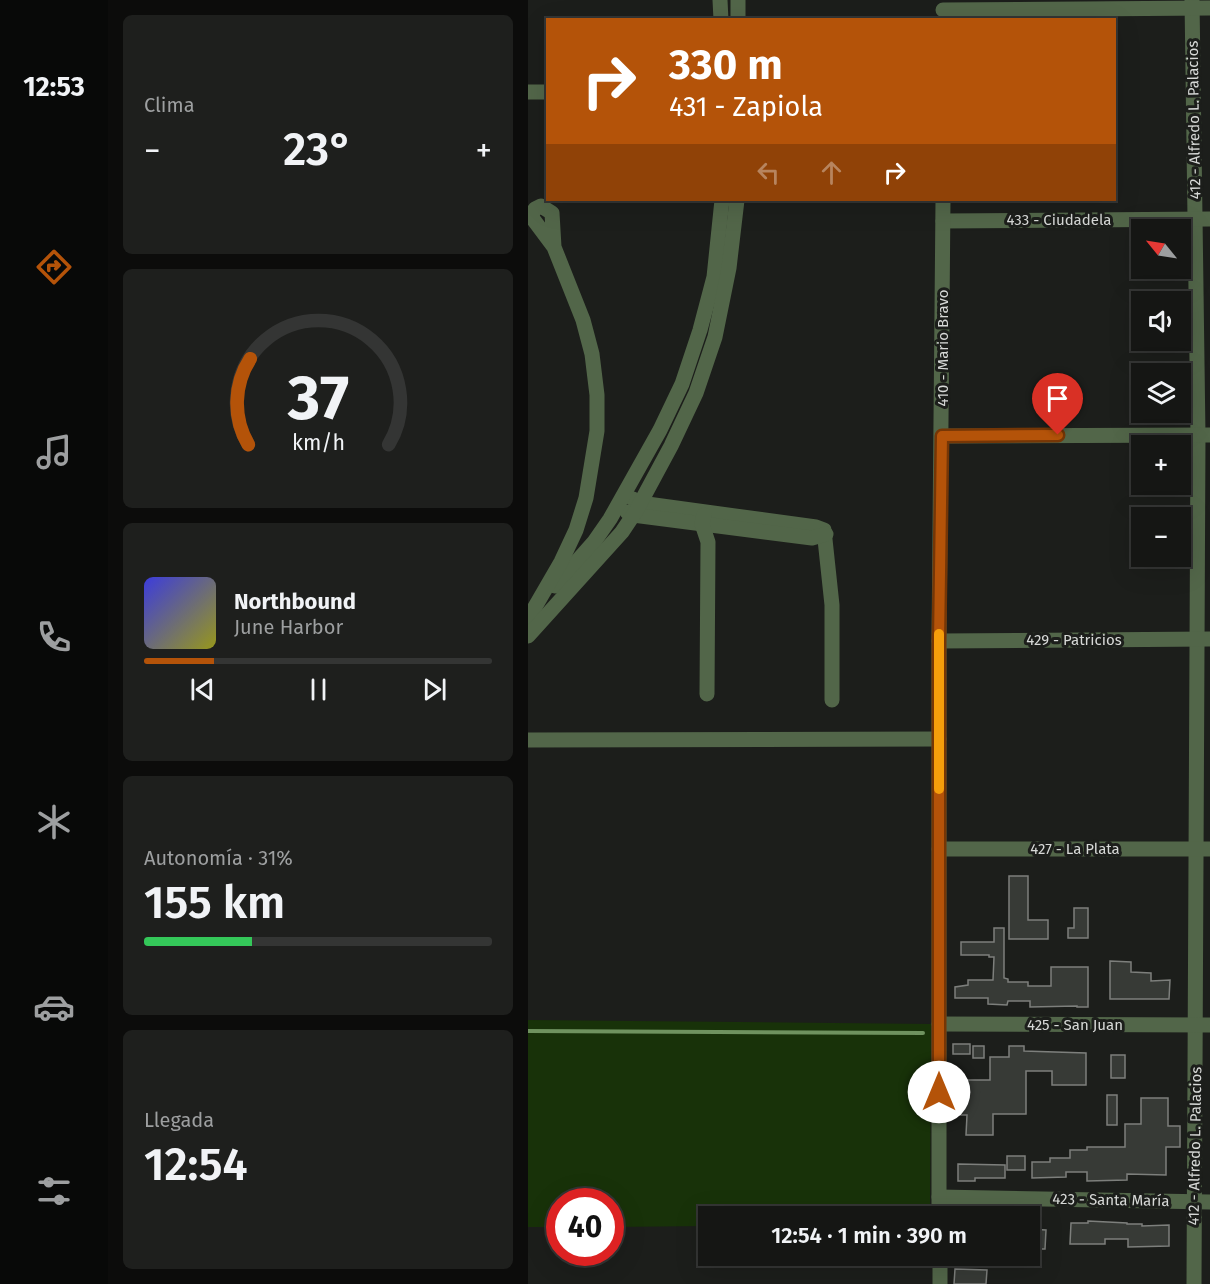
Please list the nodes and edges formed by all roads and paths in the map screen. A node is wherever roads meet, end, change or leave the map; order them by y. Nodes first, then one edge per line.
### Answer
1 (720, 0) edge
2 (738, 0) edge
3 (1192, 4) edge
4 (1210, 8) edge
5 (943, 10) edge
6 (721, 18) edge
7 (738, 18) edge
8 (528, 92) edge
9 (546, 92) edge
10 (722, 201) edge
11 (737, 201) edge
12 (943, 201) edge
13 (1202, 219) edge
14 (943, 221) junction
15 (554, 247) dead end
16 (1204, 435) edge
17 (942, 436) junction
18 (621, 501) junction
19 (636, 509) junction
20 (703, 518) junction
21 (529, 625) edge
22 (1204, 640) edge
23 (939, 641) junction
24 (707, 694) dead end
25 (832, 700) dead end
26 (939, 739) junction
27 (528, 740) edge
28 (939, 849) junction
29 (1203, 849) edge
30 (939, 1024) junction
31 (1203, 1025) edge
32 (939, 1197) junction
33 (1194, 1202) junction
34 (1210, 1202) edge
35 (939, 1206) edge
36 (940, 1266) edge
37 (940, 1284) edge
38 (1194, 1284) edge

1 - 6 street
2 - 7 street
3 - 4 street
3 - 5 street
3 - 13 street, 412 - Alfredo L. Palacios
8 - 9 street
10 - 18 street
11 - 19 street
12 - 14 street, 410 - Mario Bravo
13 - 14 street, 433 - Ciudadela
13 - 16 street, 412 - Alfredo L. Palacios
14 - 17 street, 410 - Mario Bravo
15 - 21 street
16 - 17 street
16 - 22 street, 412 - Alfredo L. Palacios
17 - 23 street, 410 - Mario Bravo
18 - 19 street
18 - 21 street
19 - 20 street
19 - 21 street
20 - 24 street
20 - 25 street
22 - 23 street, 429 - Patricios
22 - 29 street, 412 - Alfredo L. Palacios
23 - 26 street, 410 - Mario Bravo
26 - 27 street
26 - 28 street, 410 - Mario Bravo
28 - 29 street, 427 - La Plata
28 - 30 street, 410 - Mario Bravo
29 - 31 street, 412 - Alfredo L. Palacios
30 - 31 street, 425 - San Juan
30 - 32 street, 410 - Mario Bravo
31 - 33 street, 412 - Alfredo L. Palacios
32 - 33 street, 423 - Santa María
32 - 35 street, 410 - Mario Bravo
33 - 34 street, 423 - Santa María
33 - 38 street, 412 - Alfredo L. Palacios
36 - 37 street

